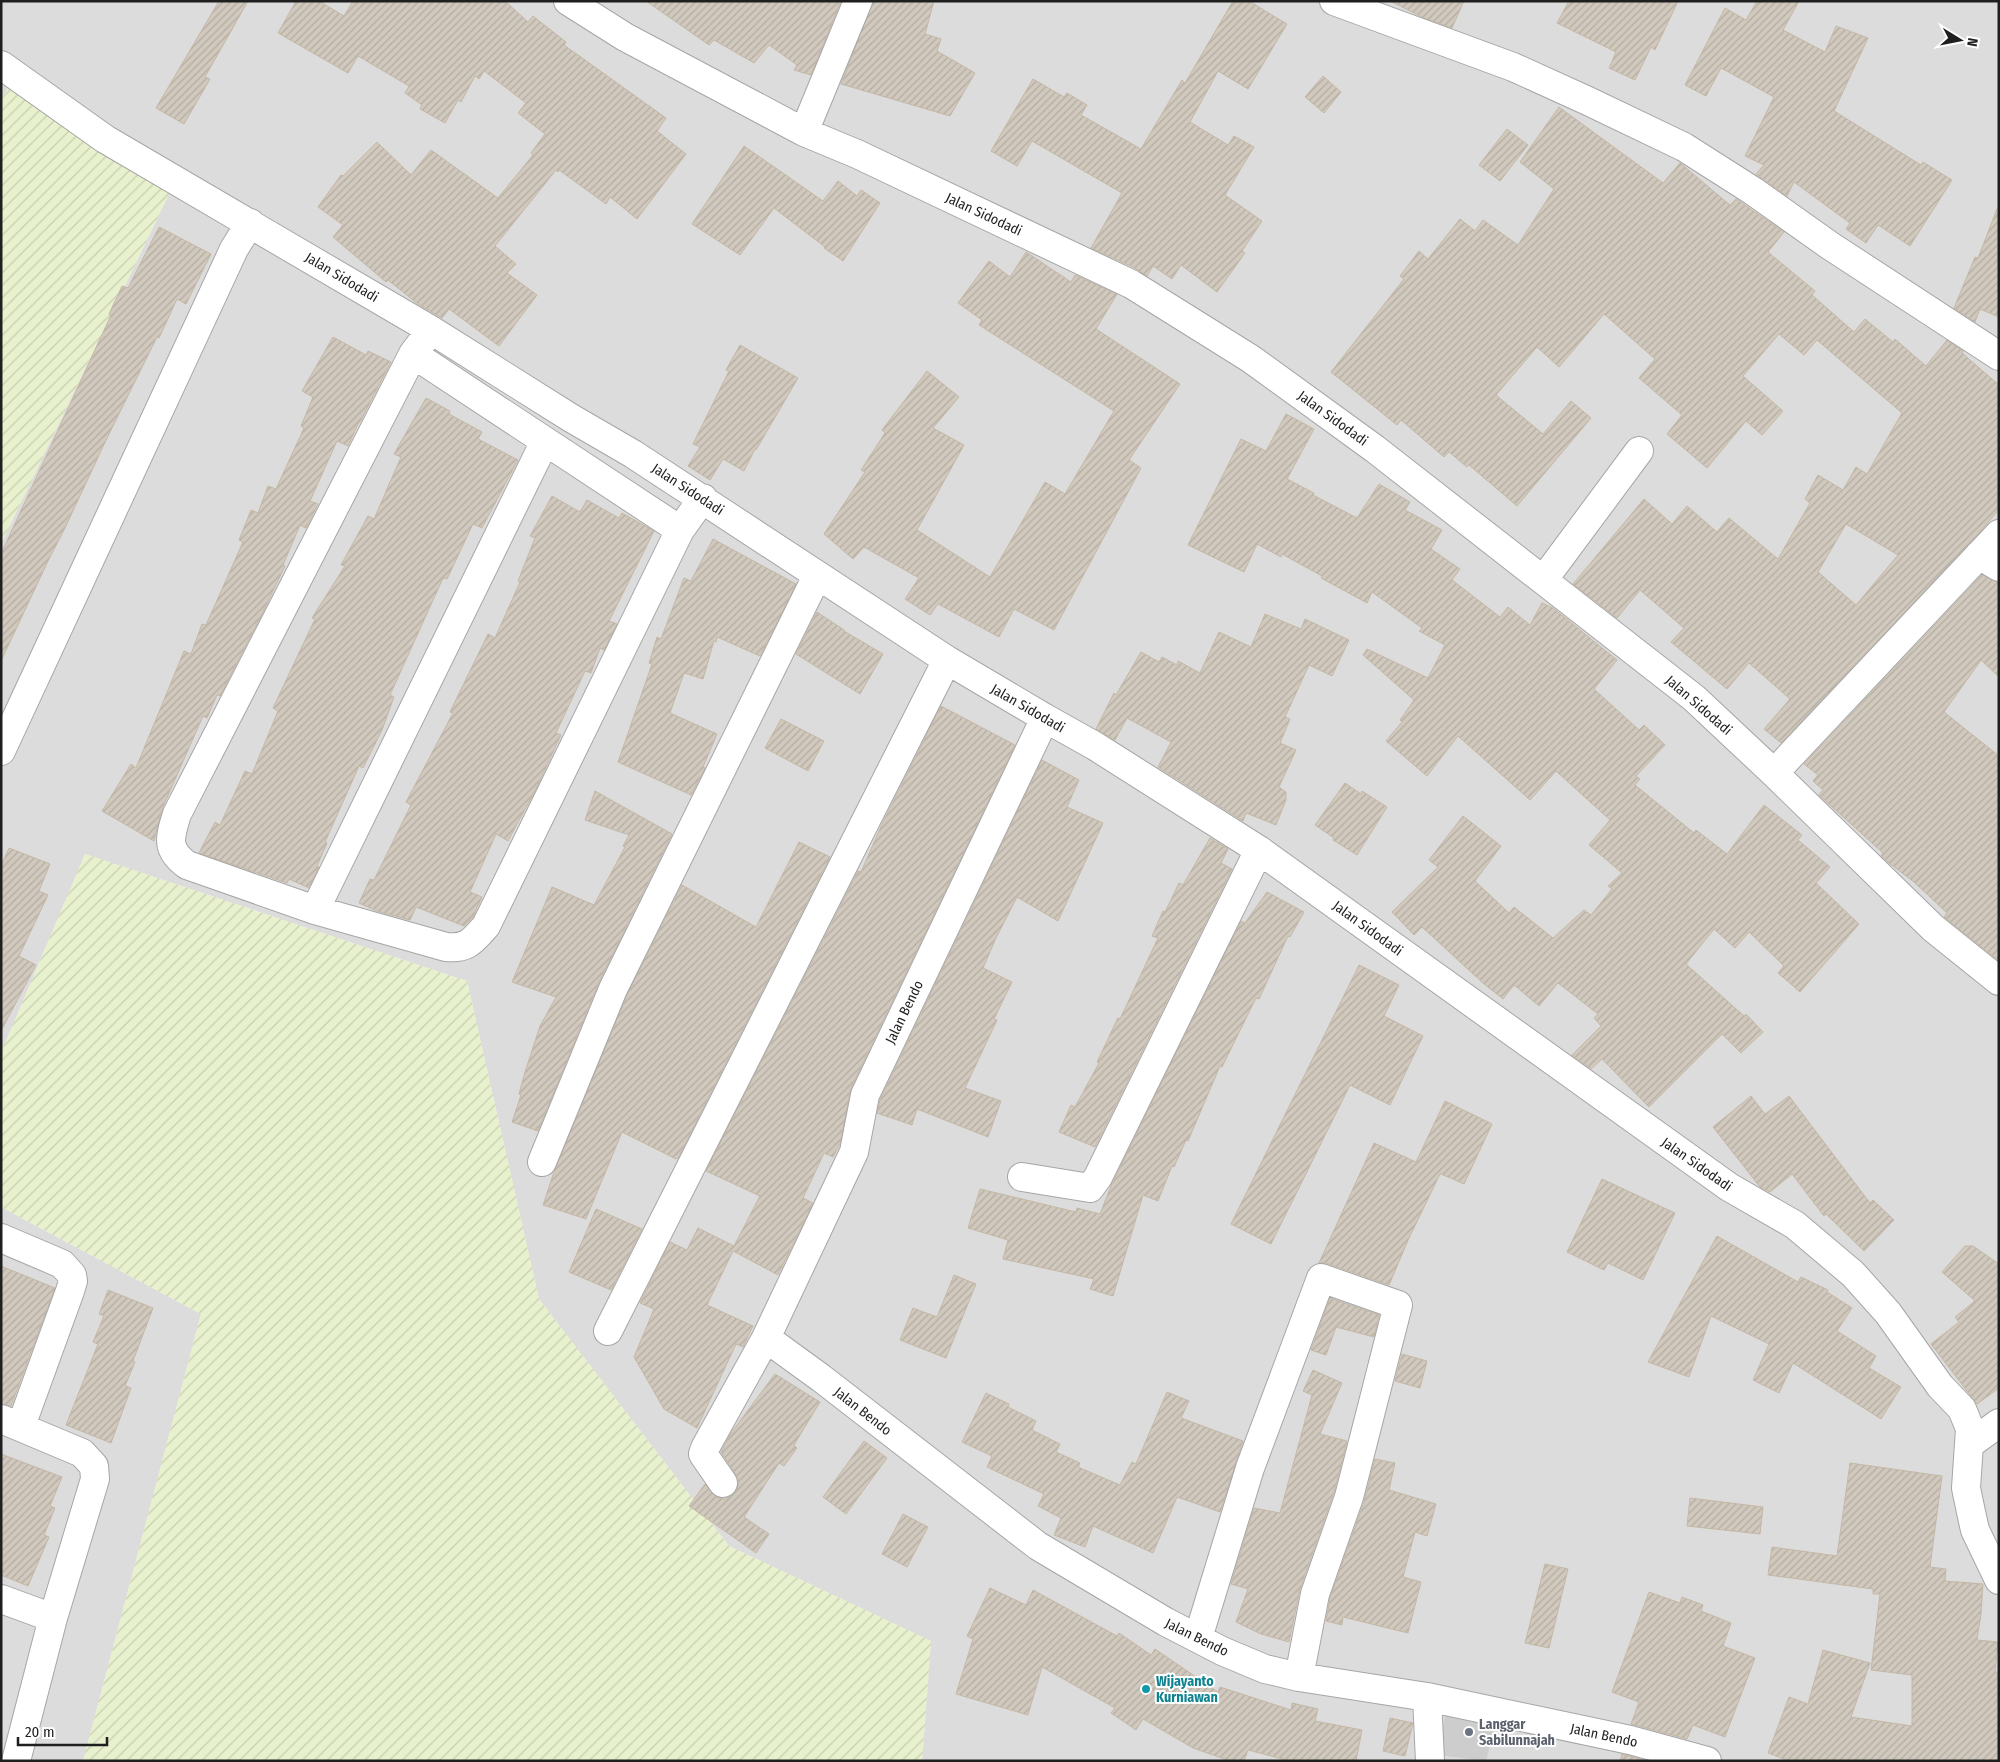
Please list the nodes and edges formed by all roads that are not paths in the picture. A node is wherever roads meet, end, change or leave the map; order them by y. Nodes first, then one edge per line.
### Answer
1 (568, 1) edge
2 (858, 1) edge
3 (1334, 1) edge
4 (1, 65) edge
5 (804, 132) junction
6 (250, 223) junction
7 (431, 330) junction
8 (413, 354) junction
9 (1999, 356) edge
10 (545, 442) junction
11 (1640, 451) dead end
12 (703, 498) junction
13 (680, 530) junction
14 (1999, 534) edge
15 (1989, 561) edge
16 (817, 576) junction
17 (1544, 579) junction
18 (947, 660) junction
19 (1045, 718) junction
20 (1, 751) edge
21 (1774, 773) junction
22 (1259, 850) junction
23 (315, 910) junction
24 (1999, 981) edge
25 (542, 1162) dead end
26 (1022, 1177) dead end
27 (1, 1238) edge
28 (608, 1331) dead end
29 (766, 1338) junction
30 (11, 1423) edge
31 (1999, 1423) edge
32 (1970, 1444) junction
33 (724, 1483) dead end
34 (1991, 1551) edge
35 (1999, 1580) edge
36 (1, 1599) edge
37 (53, 1618) junction
38 (1198, 1638) junction
39 (1299, 1677) junction
40 (1427, 1697) junction
41 (16, 1761) edge
42 (1430, 1761) edge
43 (1707, 1761) edge

1 - 5 street, Jalan Sidodadi
2 - 5 street
3 - 9 street
4 - 6 street, Jalan Sidodadi
5 - 17 street, Jalan Sidodadi
6 - 7 street, Jalan Sidodadi
6 - 20 street
7 - 8 street
7 - 12 street, Jalan Sidodadi
8 - 10 street
8 - 23 street
10 - 13 street
10 - 23 street
11 - 17 street
12 - 13 street
12 - 16 street, Jalan Sidodadi
13 - 23 street
14 - 15 street
15 - 21 street
16 - 18 street, Jalan Sidodadi
16 - 25 street
17 - 21 street, Jalan Sidodadi
18 - 19 street, Jalan Sidodadi
18 - 28 street
19 - 22 street, Jalan Sidodadi
19 - 29 street, Jalan Bendo
21 - 24 street, Jalan Sidodadi
22 - 26 street
22 - 32 street, Jalan Sidodadi
27 - 30 street
29 - 33 street, Jalan Bendo
29 - 38 street, Jalan Bendo
30 - 37 street
31 - 32 street
32 - 34 street, Jalan Sidodadi
34 - 35 street, Jalan Sidodadi
36 - 37 street
37 - 41 street
38 - 39 street, Jalan Bendo
38 - 39 street
39 - 40 street, Jalan Bendo
40 - 42 street
40 - 43 street, Jalan Bendo

